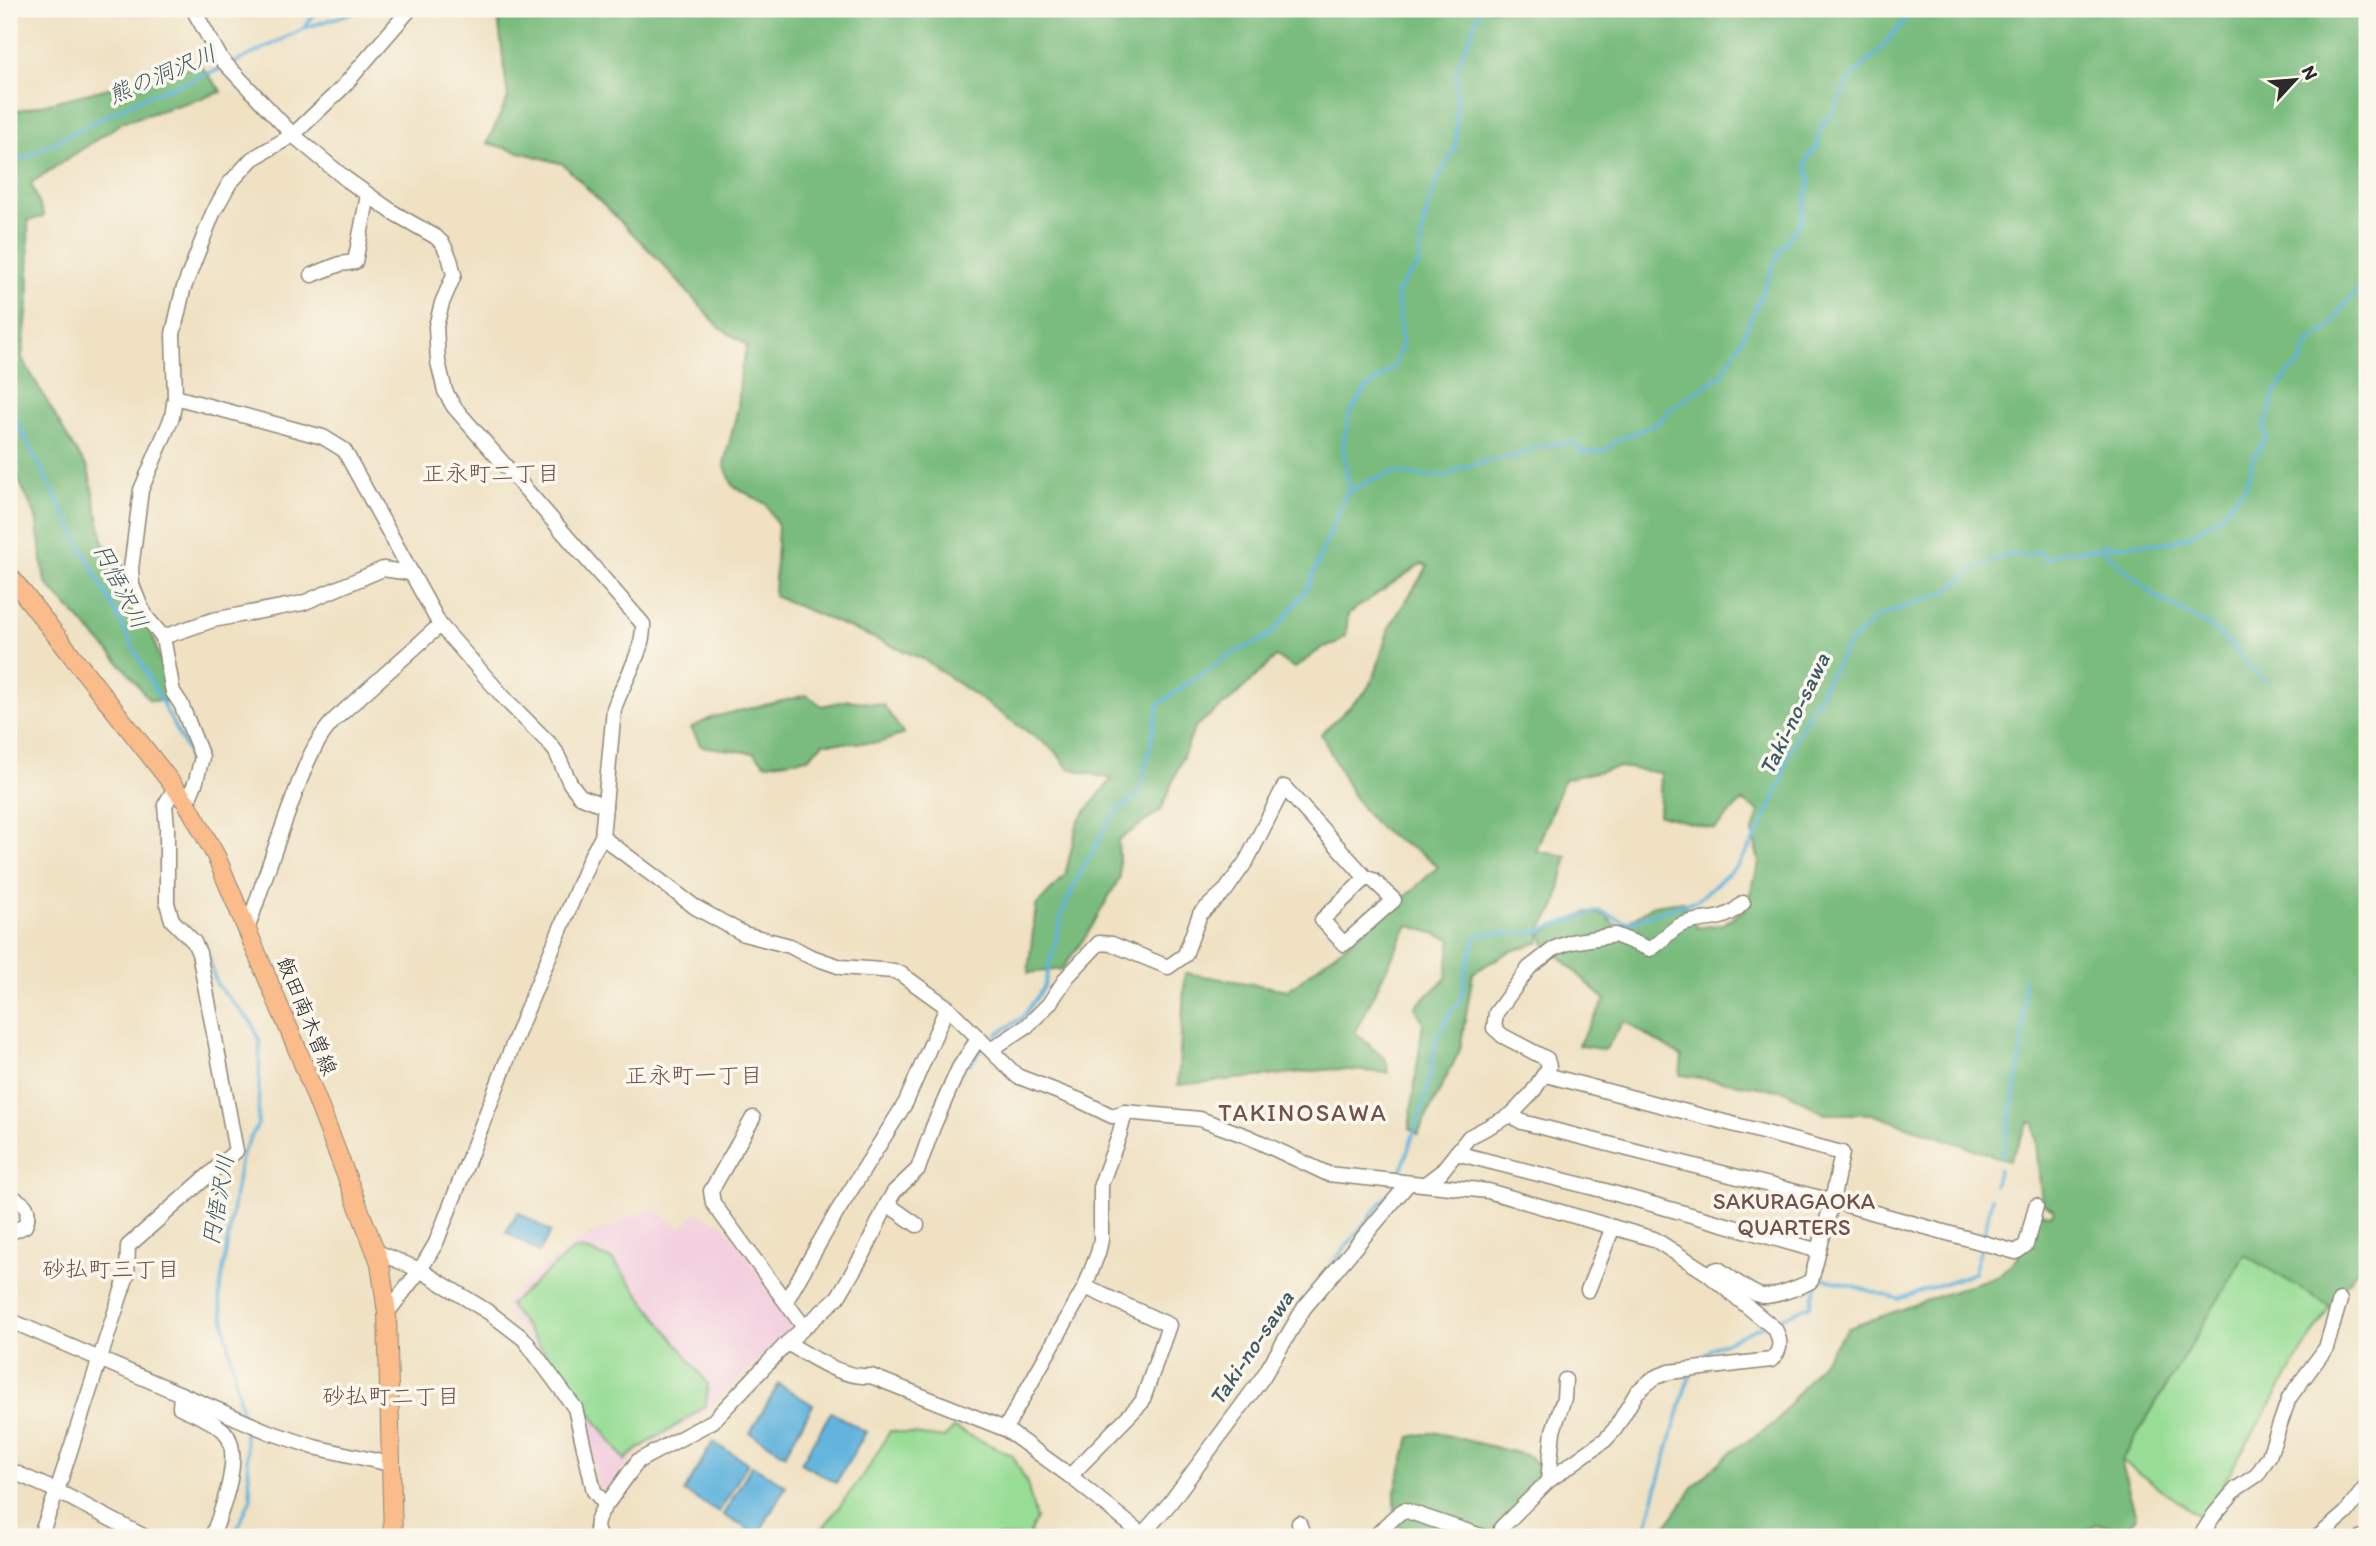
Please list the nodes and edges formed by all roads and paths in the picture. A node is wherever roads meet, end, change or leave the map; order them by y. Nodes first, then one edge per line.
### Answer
1 (193, 9) edge
2 (406, 10) edge
3 (293, 135) junction
4 (368, 195) junction
5 (312, 275) dead end
6 (175, 397) junction
7 (410, 573) junction
8 (9, 575) edge
9 (440, 625) junction
10 (163, 637) junction
11 (175, 788) junction
12 (187, 803) junction
13 (605, 806) junction
14 (602, 837) junction
15 (1366, 878) junction
16 (1743, 903) dead end
17 (247, 930) junction
18 (947, 1007) junction
19 (978, 1039) junction
20 (992, 1049) junction
21 (1546, 1075) junction
22 (1125, 1112) junction
23 (1511, 1115) junction
24 (753, 1118) dead end
25 (1457, 1153) junction
26 (1408, 1184) junction
27 (1425, 1184) junction
28 (9, 1196) edge
29 (1832, 1201) junction
30 (887, 1204) junction
31 (2036, 1206) dead end
32 (917, 1225) dead end
33 (1613, 1227) junction
34 (9, 1233) edge
35 (1819, 1251) junction
36 (377, 1252) junction
37 (420, 1270) junction
38 (1707, 1273) junction
39 (1085, 1287) junction
40 (1588, 1290) dead end
41 (2340, 1300) dead end
42 (786, 1301) junction
43 (387, 1313) junction
44 (9, 1320) edge
45 (804, 1327) junction
46 (787, 1343) junction
47 (99, 1358) junction
48 (1565, 1380) dead end
49 (181, 1394) junction
50 (1005, 1429) junction
51 (390, 1464) junction
52 (9, 1471) edge
53 (1070, 1476) junction
54 (1548, 1480) junction
55 (2367, 1485) edge
56 (57, 1491) junction
57 (605, 1504) junction
58 (595, 1536) edge
59 (1142, 1536) edge
60 (2367, 1536) edge
61 (40, 1537) edge
62 (145, 1537) edge
63 (212, 1537) edge
64 (393, 1537) edge
65 (1374, 1537) edge
66 (1484, 1537) edge
67 (1500, 1537) edge
68 (2200, 1537) edge
69 (2318, 1537) edge
70 (2362, 1537) edge

1 - 3 street
2 - 3 street
3 - 4 street
3 - 6 street
4 - 5 street
4 - 13 street
6 - 7 street
6 - 10 street
7 - 9 street
7 - 10 street
8 - 11 main road, 飯田南木曽線
9 - 13 street
9 - 17 street
10 - 12 street
11 - 12 main road, 飯田南木曽線
11 - 47 street
12 - 17 main road, 飯田南木曽線
13 - 14 street
14 - 18 street
14 - 37 street
15 - 15 street
15 - 20 street
16 - 21 street
17 - 36 main road, 飯田南木曽線
18 - 19 street
18 - 42 street
19 - 20 street
19 - 30 street
20 - 22 street
21 - 23 street
21 - 29 street
22 - 26 street
22 - 39 street
23 - 25 street
23 - 29 street
24 - 42 street
25 - 27 street
25 - 35 street
26 - 27 street
26 - 59 street
27 - 33 street
28 - 34 street
29 - 31 street
29 - 35 street
30 - 32 street
30 - 45 street
33 - 38 street
33 - 40 street
35 - 38 street
36 - 37 street
36 - 43 main road, 飯田南木曽線
37 - 43 street
37 - 57 street
38 - 54 street
39 - 50 street
39 - 53 street
41 - 68 street
42 - 45 street
43 - 51 main road, 飯田南木曽線
44 - 47 street
45 - 46 street
46 - 50 street
46 - 57 street
47 - 49 street
47 - 56 street
48 - 54 street
49 - 51 street
49 - 63 street
50 - 53 street
51 - 64 main road, 飯田南木曽線
52 - 56 street
53 - 59 street
54 - 67 street
55 - 69 street
56 - 61 street
56 - 62 street
57 - 58 street
60 - 70 street
65 - 66 street

